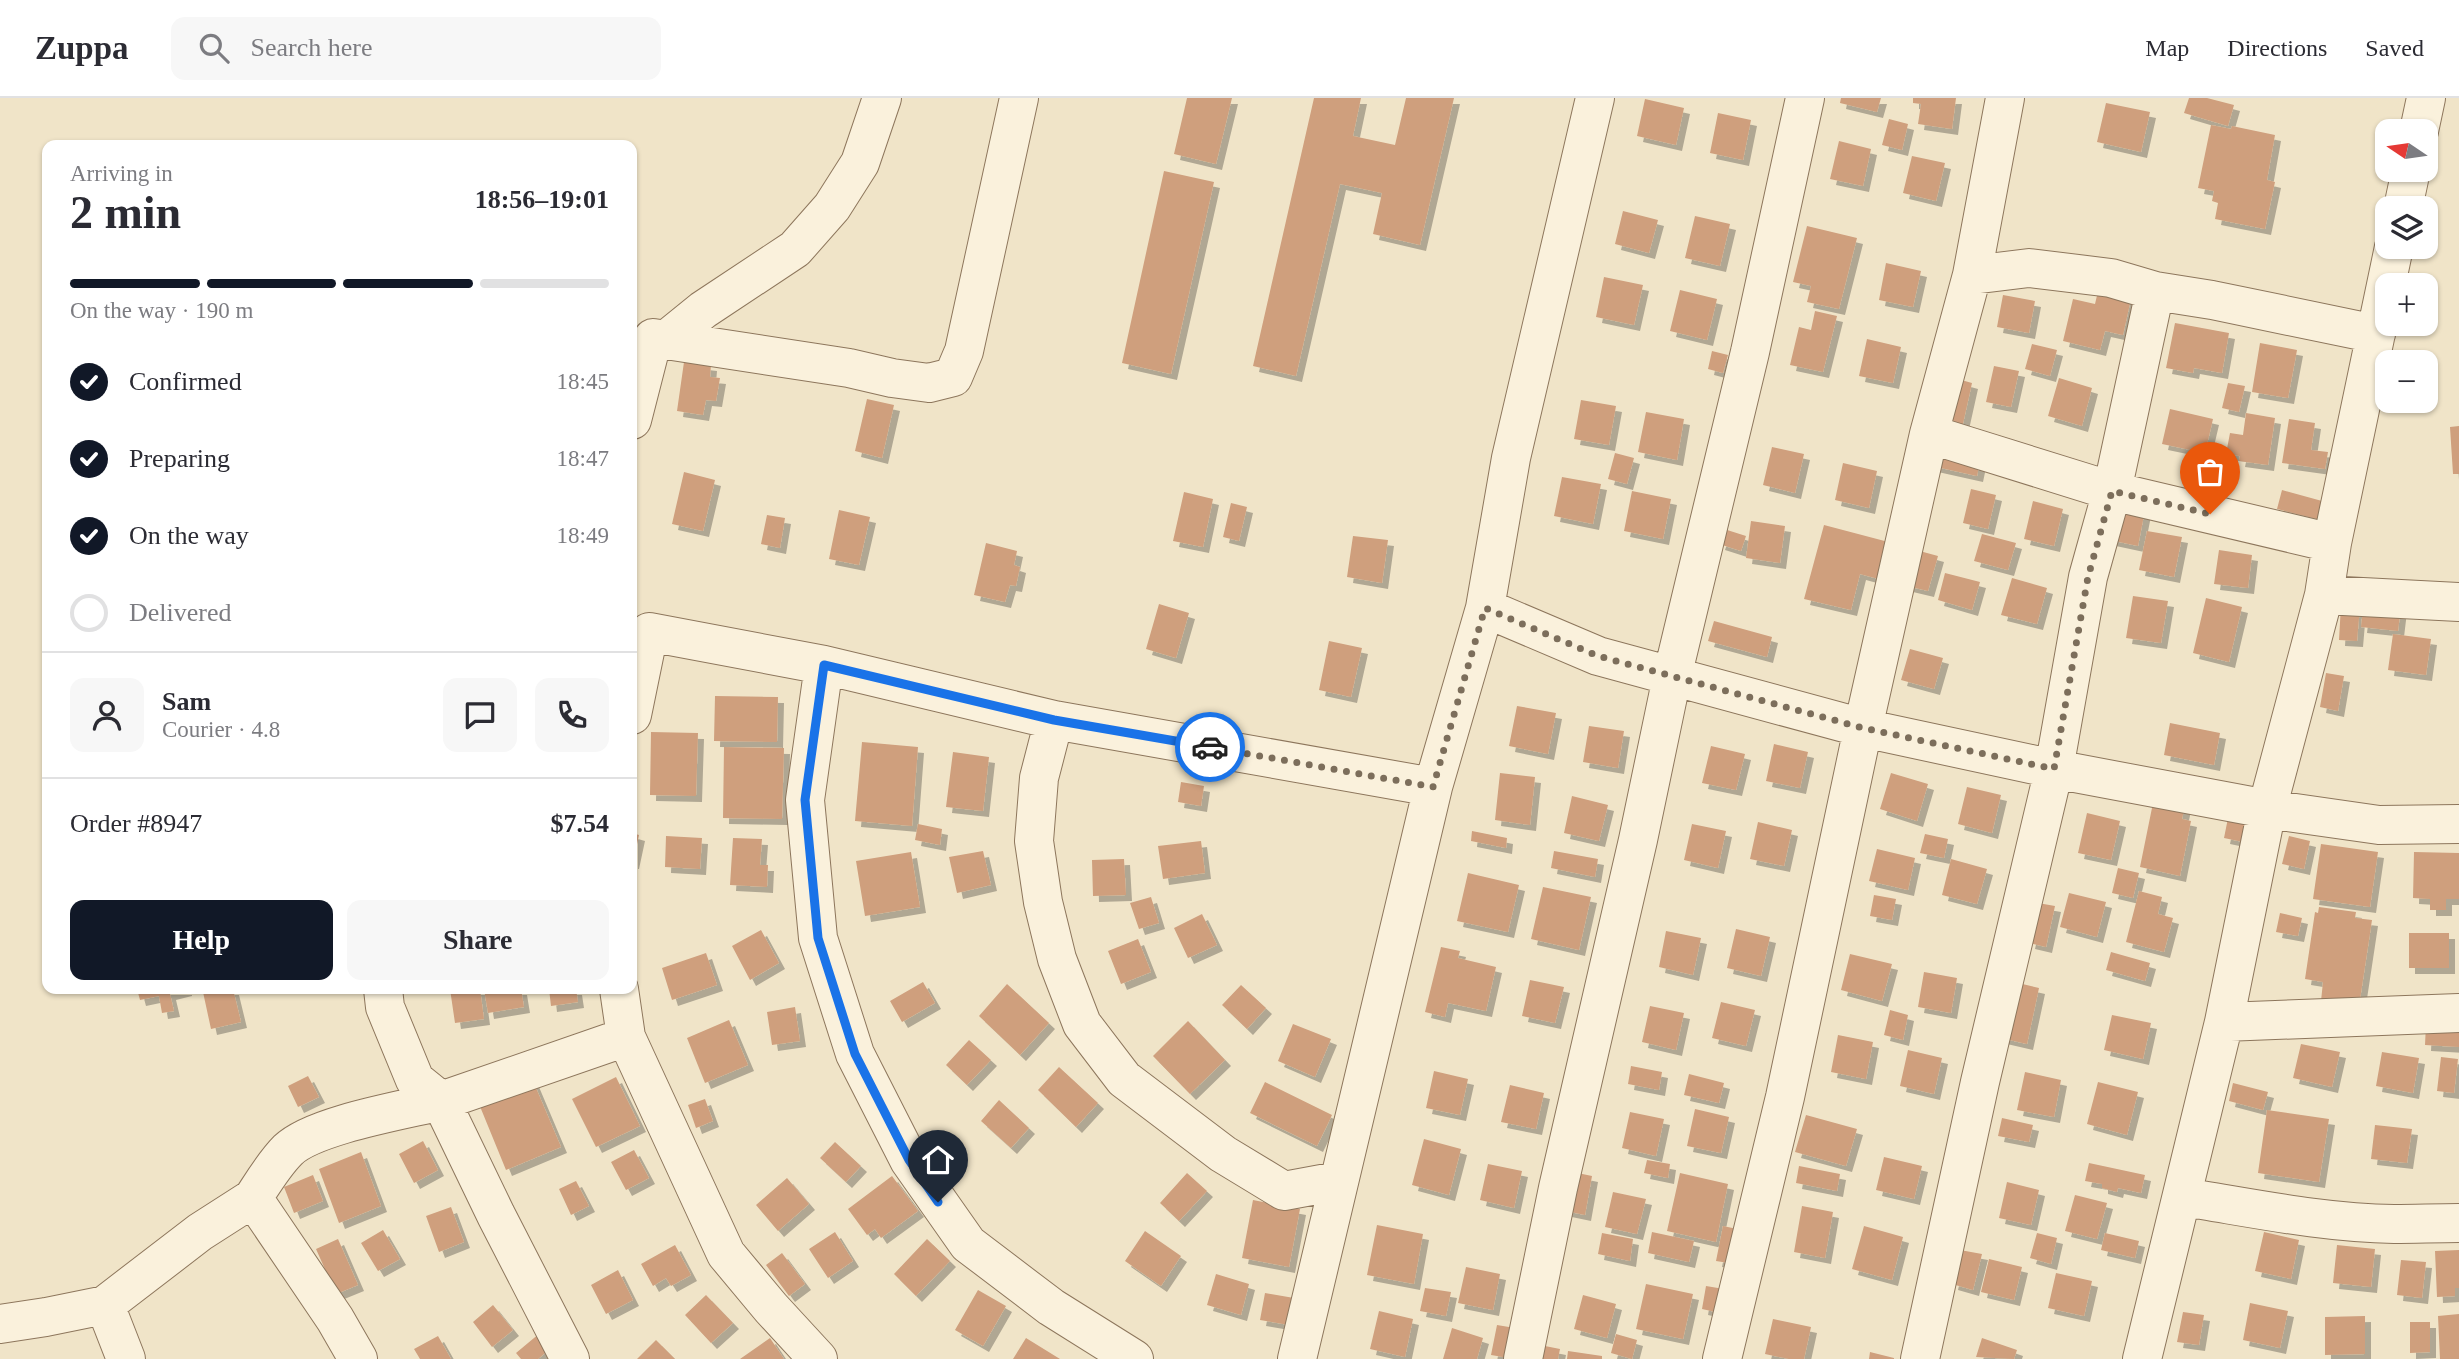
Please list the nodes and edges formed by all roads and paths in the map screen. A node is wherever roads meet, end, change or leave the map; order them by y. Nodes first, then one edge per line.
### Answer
1 (882, 98) edge
2 (1019, 98) edge
3 (1595, 98) edge
4 (1805, 98) edge
5 (2005, 98) edge
6 (2426, 98) edge
7 (2422, 119) edge
8 (1972, 275) junction
9 (2155, 291) junction
10 (2375, 334) edge
11 (650, 336) edge
12 (2376, 336) edge
13 (637, 396) edge
14 (1929, 433) junction
15 (2112, 491) junction
16 (2332, 543) junction
17 (2323, 595) junction
18 (2459, 602) edge
19 (1485, 608) junction
20 (640, 629) edge
21 (637, 661) edge
22 (824, 665) junction
23 (1672, 677) junction
24 (1054, 720) junction
25 (1863, 728) junction
26 (2054, 769) junction
27 (1433, 787) junction
28 (2267, 809) junction
29 (2459, 824) edge
30 (384, 994) edge
31 (620, 994) edge
32 (2459, 1013) edge
33 (2224, 1022) junction
34 (626, 1037) junction
35 (441, 1101) junction
36 (1338, 1181) junction
37 (2183, 1197) junction
38 (253, 1198) junction
39 (2459, 1223) edge
40 (105, 1305) junction
41 (0, 1324) edge
42 (126, 1359) edge
43 (358, 1359) edge
44 (570, 1359) edge
45 (818, 1359) edge
46 (1134, 1359) edge
47 (1297, 1359) edge
48 (1523, 1359) edge
49 (1722, 1359) edge
50 (1920, 1359) edge
51 (2142, 1359) edge

1 - 11 street
2 - 11 street
3 - 19 street
4 - 23 street
5 - 8 street
6 - 7 street
8 - 9 street
8 - 14 street
9 - 10 street
9 - 15 street
11 - 13 street
12 - 16 street
14 - 15 street
14 - 25 street
15 - 16 street
15 - 26 street
16 - 17 street
17 - 18 street
17 - 28 street
19 - 23 street
19 - 27 street
20 - 21 street
20 - 22 street
22 - 24 street
22 - 46 street
23 - 25 street
23 - 48 street
24 - 27 street
24 - 36 street
25 - 26 street
25 - 49 street
26 - 28 street
26 - 50 street
27 - 36 street
28 - 29 street
28 - 33 street
30 - 35 street
31 - 34 street
32 - 33 street
33 - 37 street
34 - 35 street
34 - 45 street
35 - 38 street
35 - 44 street
36 - 47 street
37 - 39 street
37 - 51 street
38 - 40 street
38 - 43 street
40 - 41 street
40 - 42 street

